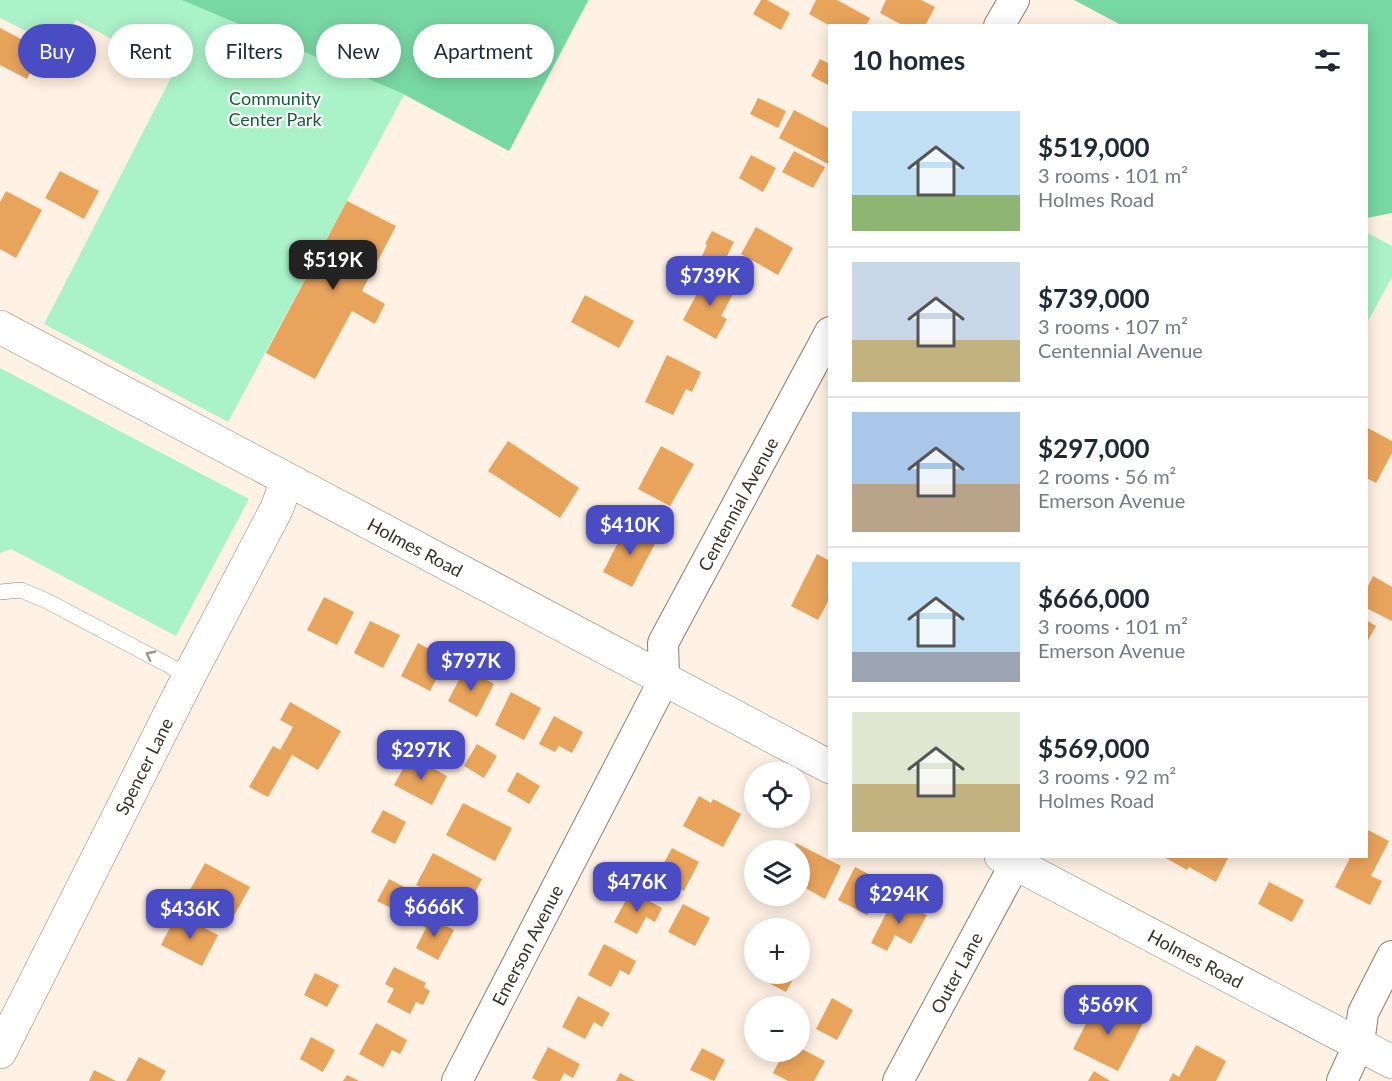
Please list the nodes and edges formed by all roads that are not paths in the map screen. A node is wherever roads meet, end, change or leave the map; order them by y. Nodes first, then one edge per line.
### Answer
1 (1014, 0) edge
2 (1000, 24) edge
3 (0, 327) edge
4 (828, 336) edge
5 (287, 480) junction
6 (0, 592) edge
7 (189, 676) junction
8 (664, 680) junction
9 (828, 766) edge
10 (1008, 860) edge
11 (1392, 956) edge
12 (1359, 1044) junction
13 (0, 1052) edge
14 (1392, 1062) edge
15 (457, 1081) edge
16 (898, 1081) edge
17 (1342, 1081) edge

1 - 2 street
3 - 5 main road, Holmes Road
4 - 8 street, Centennial Avenue
5 - 7 main road, Spencer Lane
5 - 8 main road, Holmes Road
7 -> 6 lane
7 - 13 main road, Spencer Lane
8 - 9 main road, Holmes Road
8 - 15 street, Emerson Avenue
10 - 12 main road, Holmes Road
10 - 16 street, Outer Lane
11 - 12 street
12 - 14 main road, Holmes Road
12 - 17 street

